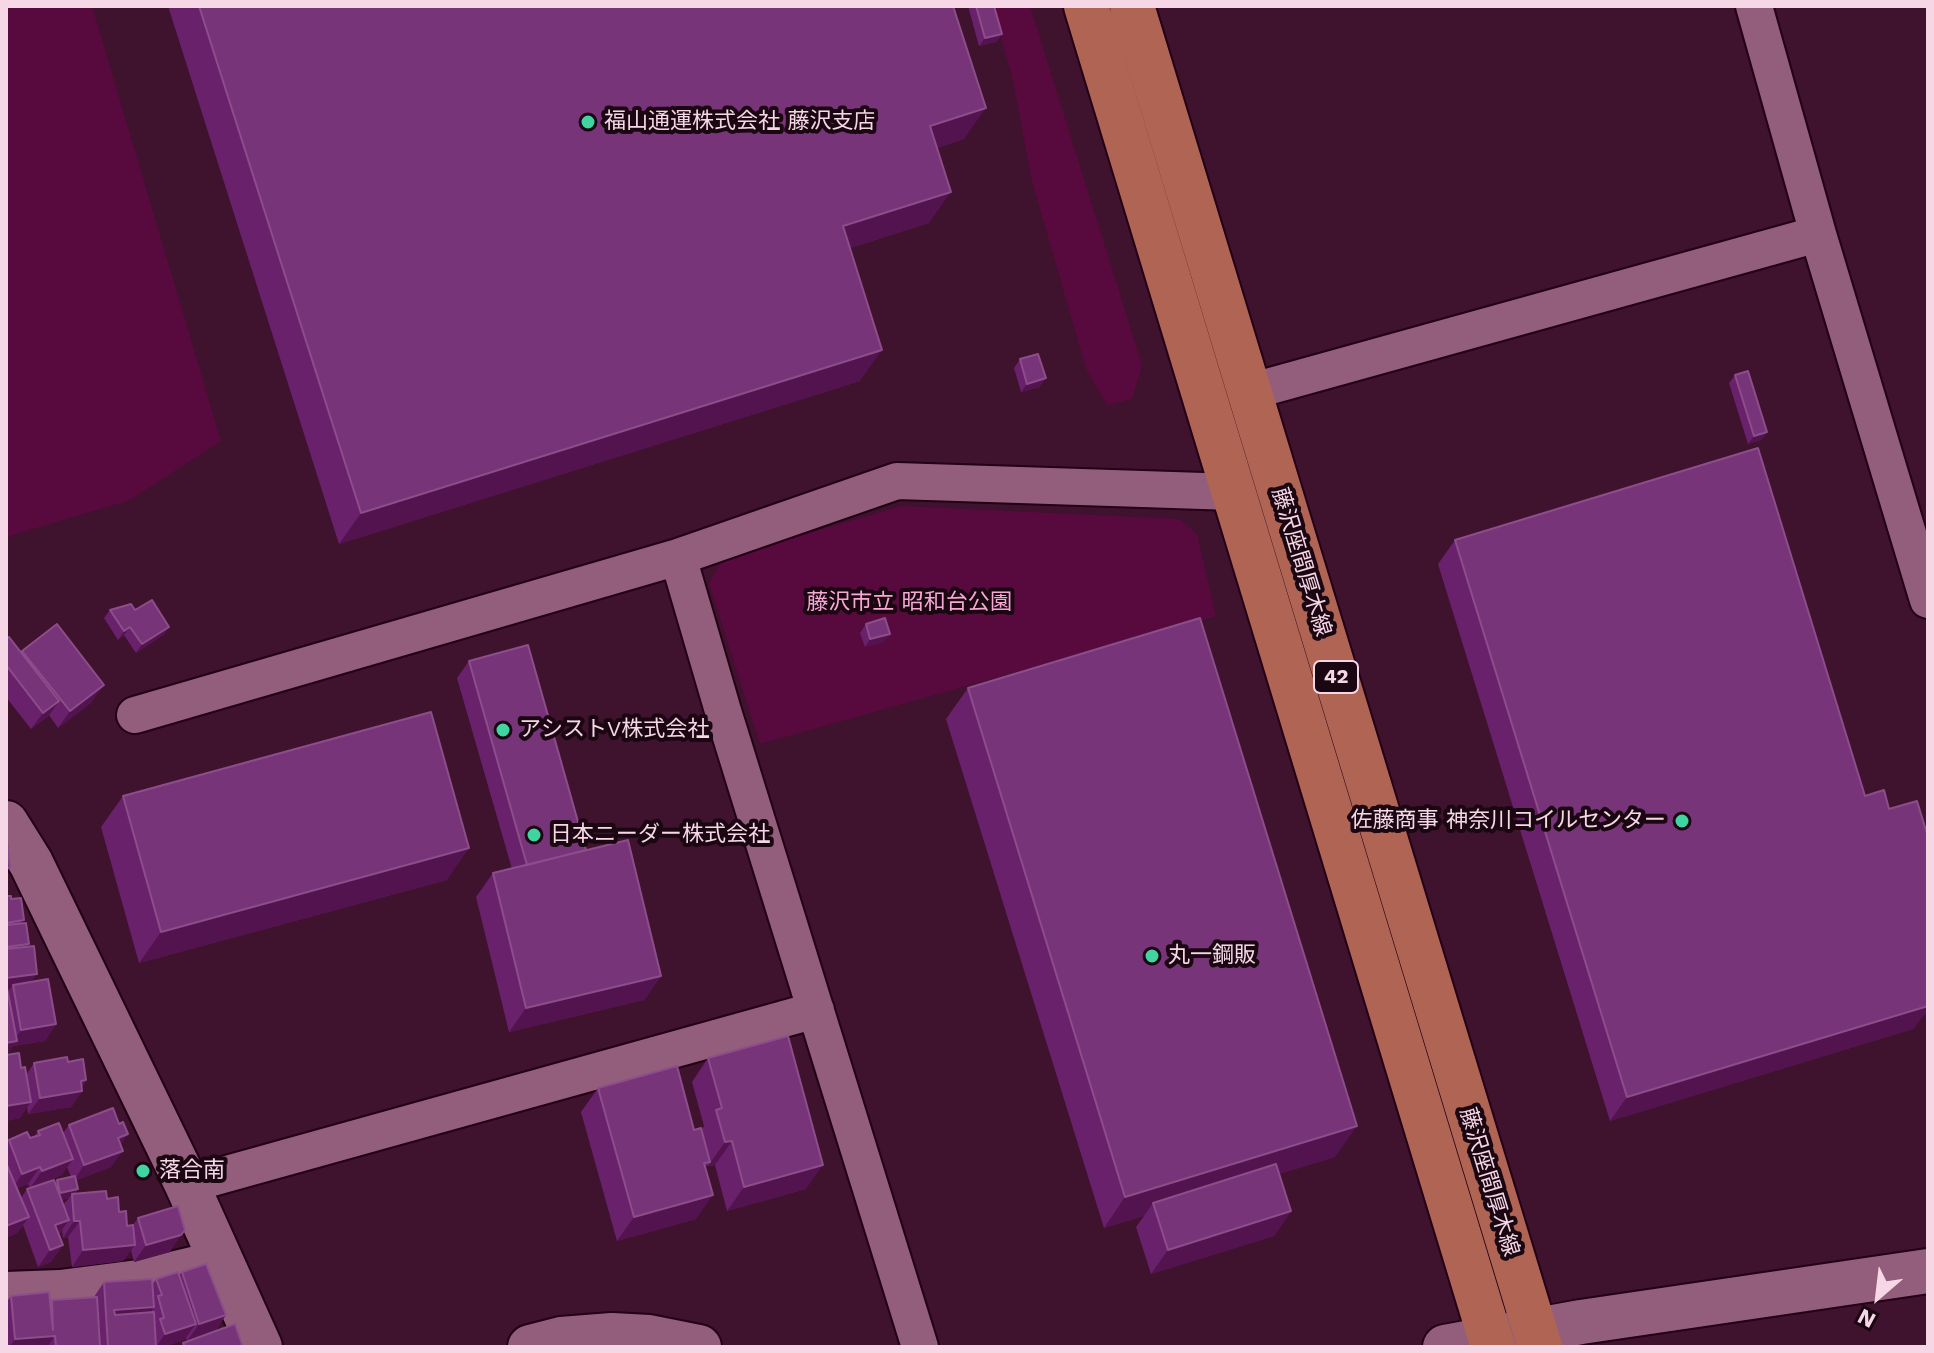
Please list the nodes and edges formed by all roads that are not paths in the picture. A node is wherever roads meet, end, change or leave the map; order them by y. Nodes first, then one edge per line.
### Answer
1 (1086, 6) edge
2 (1132, 6) edge
3 (1754, 6) edge
4 (1818, 234) junction
5 (1249, 392) junction
6 (1234, 492) junction
7 (678, 557) junction
8 (1928, 600) edge
9 (135, 715) dead end
10 (6, 823) edge
11 (816, 1010) junction
12 (187, 1185) junction
13 (222, 1258) junction
14 (1928, 1271) edge
15 (6, 1290) edge
16 (1537, 1339) edge
17 (1492, 1344) edge
18 (260, 1347) edge
19 (530, 1347) edge
20 (699, 1347) edge
21 (920, 1347) edge
22 (1445, 1347) edge

1 - 6 main road, 藤沢座間厚木線 / 42
2 - 5 main road, 藤沢座間厚木線 / 42
3 - 4 street
4 - 5 street
4 - 8 street
5 - 16 main road, 藤沢座間厚木線 / 42
6 - 7 street
6 - 17 main road, 藤沢座間厚木線 / 42
7 - 9 street
7 - 11 street
10 - 12 street
11 - 12 street
11 - 21 street
12 - 13 street
13 - 15 street
13 - 18 street
14 - 16 street
16 - 17 street
17 - 22 street
19 - 20 street

